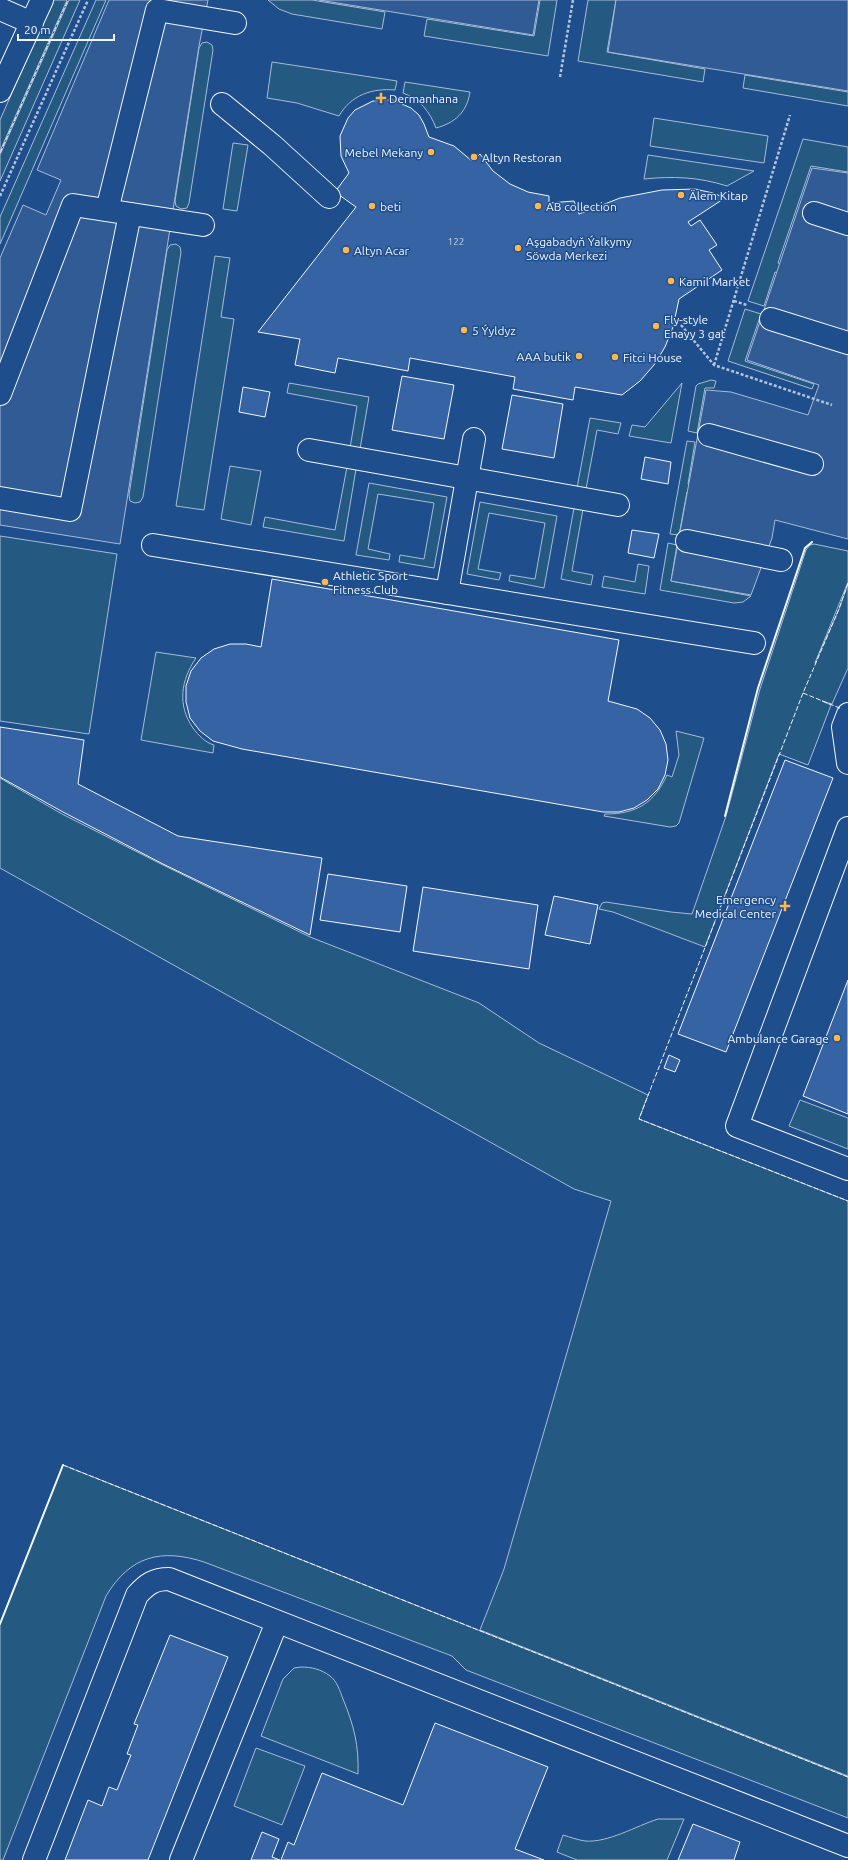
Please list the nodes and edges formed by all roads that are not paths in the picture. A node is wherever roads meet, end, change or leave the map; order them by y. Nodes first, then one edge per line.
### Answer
1 (42, 0) edge
2 (158, 5) edge
3 (0, 9) edge
4 (32, 23) junction
5 (235, 23) dead end
6 (0, 91) edge
7 (222, 104) dead end
8 (329, 197) dead end
9 (107, 210) junction
10 (814, 213) dead end
11 (130, 214) junction
12 (848, 224) edge
13 (203, 225) dead end
14 (771, 319) dead end
15 (848, 343) edge
16 (0, 394) edge
17 (709, 435) dead end
18 (474, 439) dead end
19 (309, 450) dead end
20 (812, 464) dead end
21 (467, 478) junction
22 (0, 498) edge
23 (618, 505) dead end
24 (688, 541) dead end
25 (153, 545) dead end
26 (781, 560) dead end
27 (446, 593) junction
28 (754, 644) dead end
29 (848, 714) edge
30 (848, 763) edge
31 (848, 828) edge
32 (848, 1169) edge
33 (277, 1622) junction
34 (848, 1846) edge
35 (34, 1860) edge
36 (181, 1860) edge

1 - 4 lane
2 - 5 lane
2 - 9 lane
3 - 4 lane
4 - 6 lane
7 - 8 lane
9 - 11 lane
9 - 16 lane
10 - 12 lane
11 - 13 lane
11 - 22 lane
14 - 15 lane
17 - 20 lane
18 - 21 lane
19 - 21 lane
21 - 23 lane
21 - 27 lane
24 - 26 lane
25 - 27 lane
27 - 28 lane
29 - 30 lane
31 - 32 lane
33 - 34 lane
33 - 35 lane
33 - 36 lane

